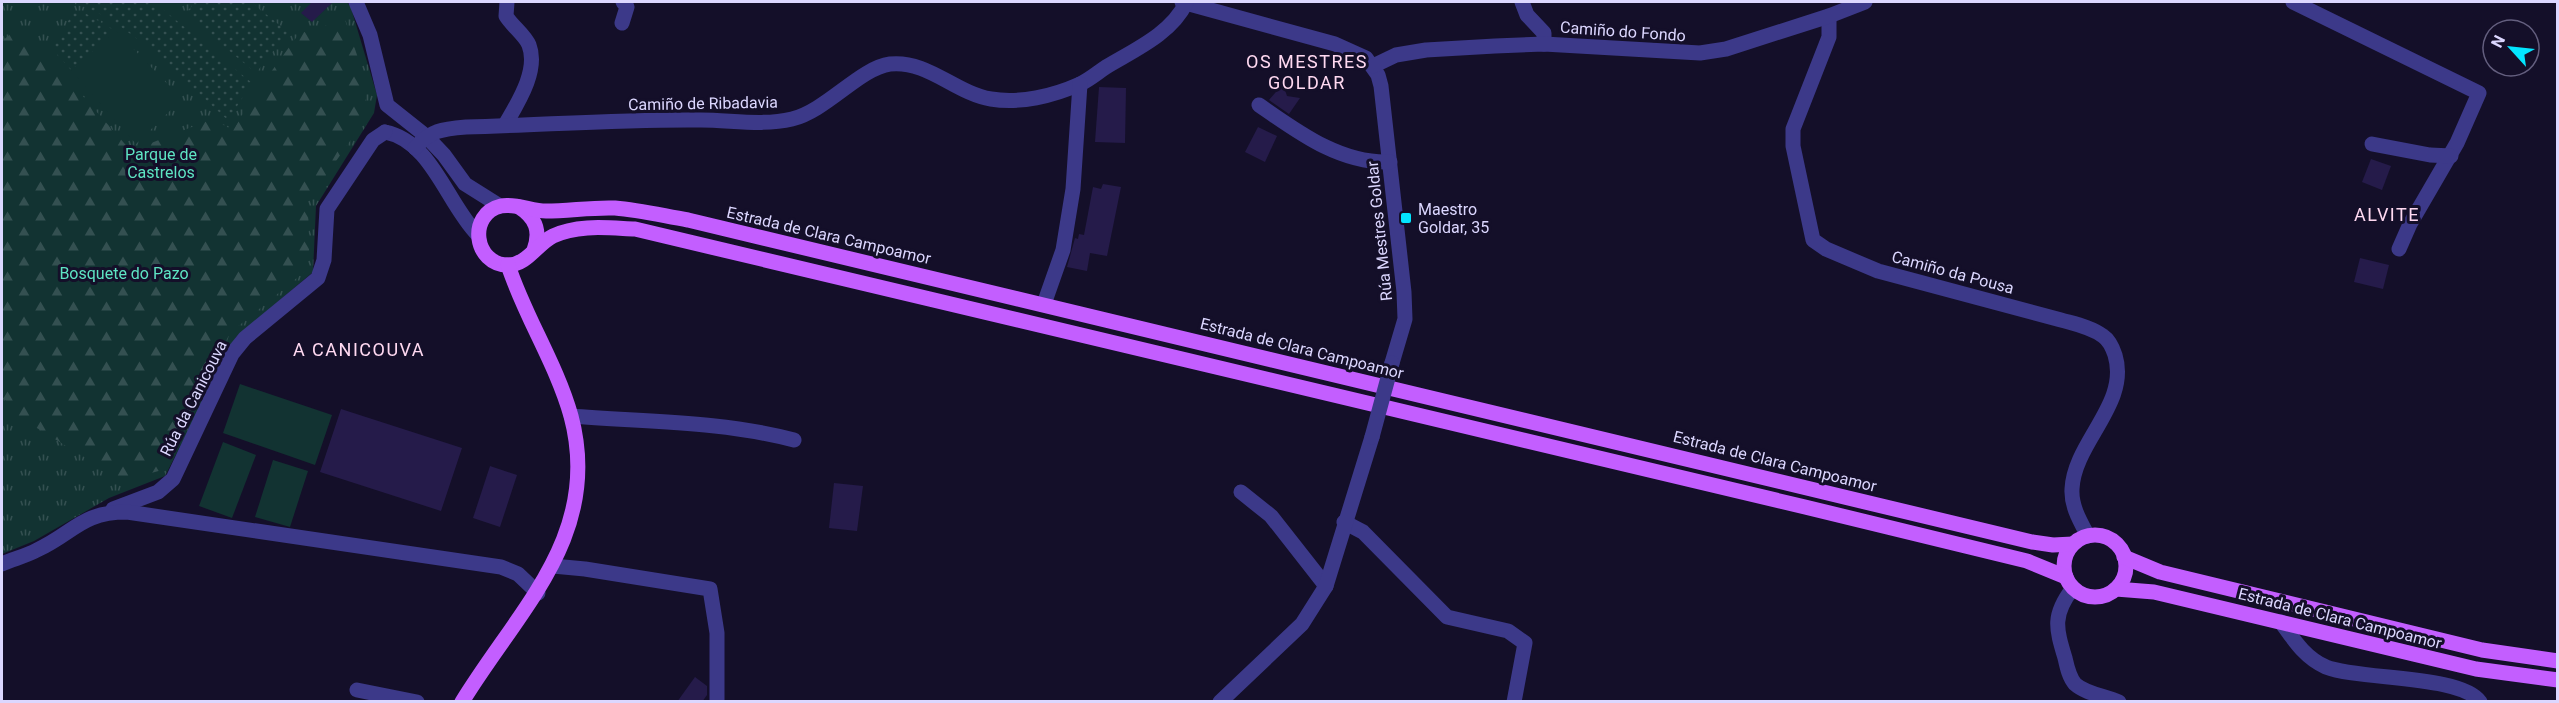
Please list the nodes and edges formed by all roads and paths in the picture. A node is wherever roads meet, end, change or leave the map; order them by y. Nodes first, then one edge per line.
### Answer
1 (356, 2) edge
2 (507, 2) edge
3 (623, 2) edge
4 (1184, 2) edge
5 (1522, 2) edge
6 (1865, 2) edge
7 (2293, 2) edge
8 (1829, 16) junction
9 (622, 23) dead end
10 (1544, 44) junction
11 (1373, 66) junction
12 (1080, 84) junction
13 (387, 105) junction
14 (1259, 105) dead end
15 (505, 125) junction
16 (385, 132) junction
17 (426, 136) junction
18 (2372, 144) dead end
19 (415, 148) junction
20 (2451, 156) junction
21 (1390, 162) junction
22 (500, 206) junction
23 (519, 207) junction
24 (478, 235) junction
25 (2399, 249) dead end
26 (534, 250) junction
27 (508, 265) junction
28 (1044, 304) junction
29 (571, 416) junction
30 (794, 440) dead end
31 (1241, 492) dead end
32 (105, 512) junction
33 (1344, 522) junction
34 (2088, 536) junction
35 (2073, 544) junction
36 (2124, 556) junction
37 (2, 564) edge
38 (553, 566) junction
39 (2070, 583) junction
40 (1326, 586) junction
41 (2116, 589) junction
42 (538, 593) junction
43 (2281, 622) junction
44 (2558, 661) edge
45 (2558, 680) edge
46 (357, 690) dead end
47 (417, 702) edge
48 (462, 702) edge
49 (717, 702) edge
50 (1220, 702) edge
51 (1514, 702) edge
52 (2119, 702) edge
53 (2480, 702) edge

1 - 13 street
2 - 15 street
3 - 9 street
4 - 11 street
4 - 12 street, Camiño de Ribadavia
5 - 10 street
6 - 8 street, Camiño do Fondo
7 - 20 street
8 - 10 street, Camiño do Fondo
8 - 34 street, Camiño da Pousa
10 - 11 street, Camiño do Fondo
11 - 21 street, Rúa Mestres Goldar
12 - 15 street, Camiño de Ribadavia
12 - 28 street
13 - 16 street
13 - 17 street
14 - 21 street
15 - 17 street, Camiño de Ribadavia
16 - 19 street
16 - 32 street, Rúa da Canicouva
17 - 19 street
17 - 22 street
18 - 20 street
19 - 24 street
20 - 25 street
21 - 33 street, Rúa Mestres Goldar, bridge
22 - 23 main road, Estrada de Clara Campoamor
22 - 24 main road
23 - 26 main road
23 - 28 main road, Estrada de Clara Campoamor
24 - 27 main road
26 - 27 main road, Estrada de Clara Campoamor
26 - 39 main road, Estrada de Clara Campoamor
27 - 29 main road
28 - 35 main road, Estrada de Clara Campoamor
29 - 30 street
29 - 38 main road
31 - 40 street
32 - 37 street, Rúa da Canicouva
32 - 42 street, Rúa da Canicouva
33 - 40 street, Rúa Mestres Goldar
33 - 51 street
34 - 35 main road, Estrada de Clara Campoamor
34 - 36 main road, Estrada de Clara Campoamor
35 - 39 main road
36 - 41 main road
36 - 44 main road, Estrada de Clara Campoamor
38 - 42 main road
38 - 49 street
39 - 41 main road, Estrada de Clara Campoamor
39 - 52 street
40 - 50 street, Rúa Mestres Goldar
41 - 43 main road, Estrada de Clara Campoamor
42 - 48 main road
43 - 45 main road, Estrada de Clara Campoamor
43 - 53 street
46 - 47 street

